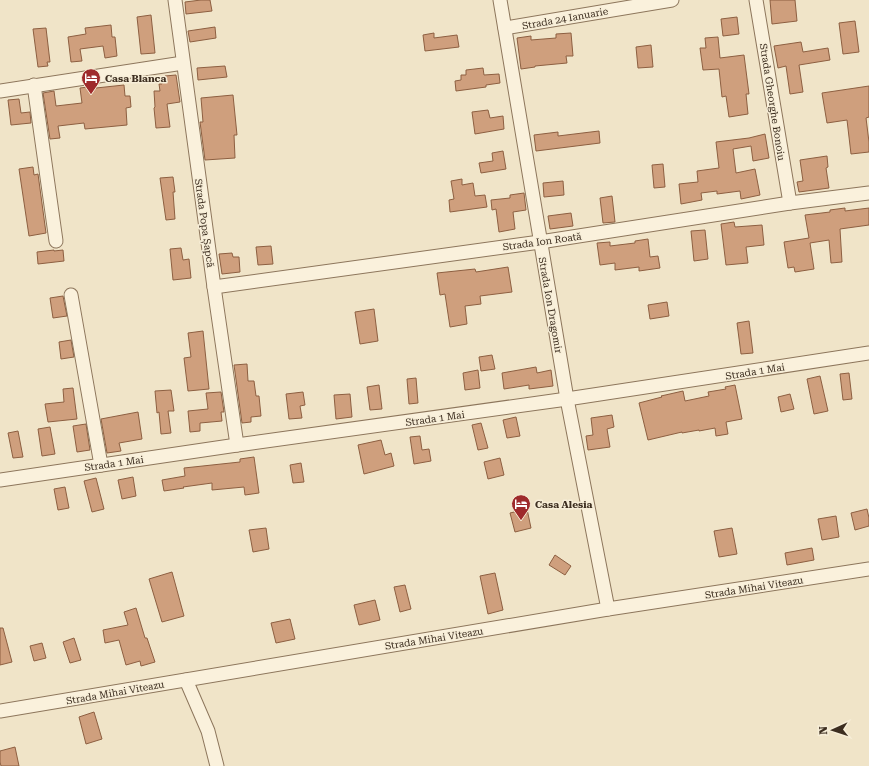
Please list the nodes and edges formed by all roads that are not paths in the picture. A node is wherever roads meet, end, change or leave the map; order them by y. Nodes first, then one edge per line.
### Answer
1 (175, 0) edge
2 (500, 0) edge
3 (672, 0) edge
4 (756, 0) edge
5 (505, 28) junction
6 (184, 63) junction
7 (34, 85) junction
8 (0, 91) edge
9 (869, 193) edge
10 (790, 203) junction
11 (56, 241) dead end
12 (540, 242) junction
13 (214, 287) junction
14 (71, 295) dead end
15 (869, 353) edge
16 (567, 399) junction
17 (237, 445) junction
18 (101, 465) junction
19 (0, 480) edge
20 (869, 569) edge
21 (608, 609) junction
22 (186, 680) junction
23 (0, 711) edge
24 (217, 766) edge

1 - 6 street, Strada Popa Șapcă
2 - 5 street, Strada Ion Dragomir
3 - 5 street, Strada 24 Ianuarie
4 - 10 street, Strada Gheorghe Bonoiu
5 - 12 street, Strada Ion Dragomir
6 - 7 street
6 - 13 street, Strada Popa Șapcă
7 - 8 street
7 - 11 street
9 - 10 street, Strada Ion Roată
10 - 12 street, Strada Ion Roată
12 - 13 street, Strada Ion Roată
12 - 16 street, Strada Ion Dragomir
13 - 17 street, Strada Popa Șapcă
14 - 18 street
15 - 16 street, Strada 1 Mai
16 - 17 street, Strada 1 Mai
16 - 21 street, Strada Ion Dragomir
17 - 18 street, Strada 1 Mai
18 - 19 street, Strada 1 Mai
20 - 21 street, Strada Mihai Viteazu
21 - 22 street, Strada Mihai Viteazu
22 - 23 street, Strada Mihai Viteazu
22 - 24 street

